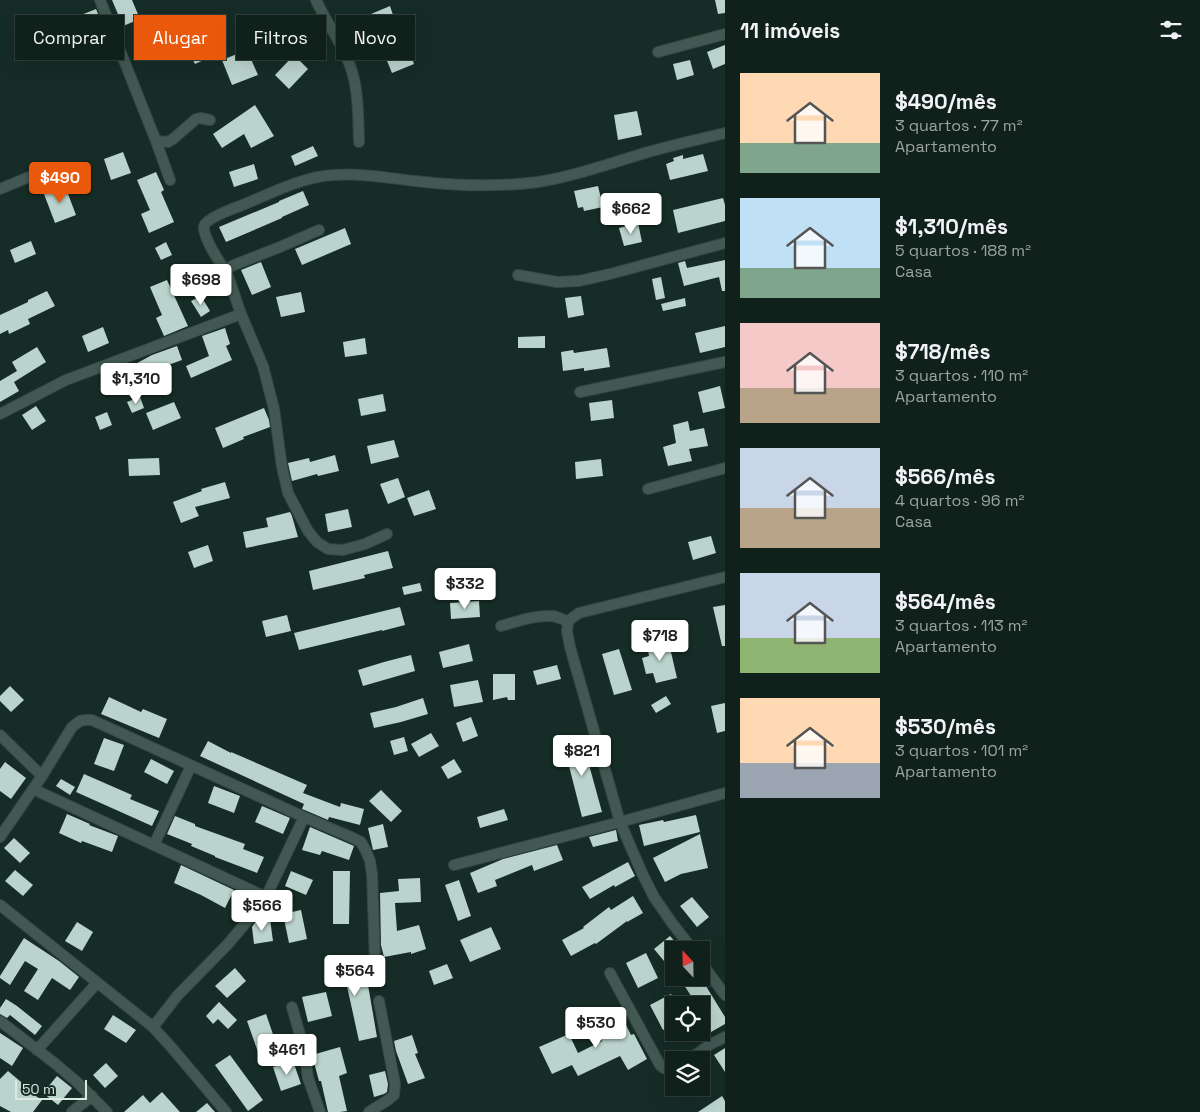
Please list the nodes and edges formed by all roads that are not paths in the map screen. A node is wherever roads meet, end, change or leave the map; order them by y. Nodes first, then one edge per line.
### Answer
1 (100, 0) edge
2 (316, 0) edge
3 (725, 34) edge
4 (658, 52) dead end
5 (210, 120) dead end
6 (725, 133) edge
7 (156, 141) junction
8 (359, 142) dead end
9 (60, 170) dead end
10 (170, 180) dead end
11 (0, 189) edge
12 (320, 230) dead end
13 (725, 243) edge
14 (227, 274) junction
15 (518, 275) dead end
16 (241, 314) junction
17 (725, 362) edge
18 (580, 392) dead end
19 (0, 414) edge
20 (725, 468) edge
21 (648, 489) dead end
22 (387, 534) dead end
23 (725, 577) edge
24 (568, 622) junction
25 (501, 626) dead end
26 (0, 735) edge
27 (192, 766) junction
28 (42, 776) junction
29 (33, 789) junction
30 (725, 793) edge
31 (304, 817) junction
32 (620, 822) junction
33 (0, 837) edge
34 (154, 845) junction
35 (454, 865) dead end
36 (266, 897) junction
37 (0, 905) edge
38 (685, 941) edge
39 (375, 961) dead end
40 (610, 973) dead end
41 (710, 974) edge
42 (97, 983) junction
43 (725, 995) edge
44 (379, 1001) dead end
45 (292, 1007) dead end
46 (0, 1021) edge
47 (152, 1027) junction
48 (725, 1037) edge
49 (37, 1050) junction
50 (701, 1051) edge
51 (665, 1069) edge
52 (92, 1096) junction
53 (72, 1112) edge
54 (107, 1112) edge
55 (226, 1112) edge
56 (320, 1112) edge
57 (369, 1112) edge

1 - 7 street
2 - 8 street
3 - 4 street
5 - 7 street
6 - 14 street
7 - 10 street
9 - 11 street
12 - 14 street
13 - 15 street
14 - 16 street
16 - 19 street
16 - 22 street
17 - 18 street
20 - 21 street
23 - 24 street
24 - 25 street
24 - 32 street
26 - 28 street
27 - 28 street
27 - 31 street
27 - 34 street
28 - 29 street
29 - 33 street
29 - 34 street
30 - 32 street
31 - 36 street
31 - 39 street
32 - 35 street
32 - 38 street
34 - 36 street
36 - 47 street
37 - 42 street
40 - 51 street
41 - 43 street
42 - 47 street
42 - 49 street
44 - 57 street
45 - 56 street
46 - 49 street
47 - 55 street
48 - 50 street
49 - 52 street
52 - 53 street
52 - 54 street

